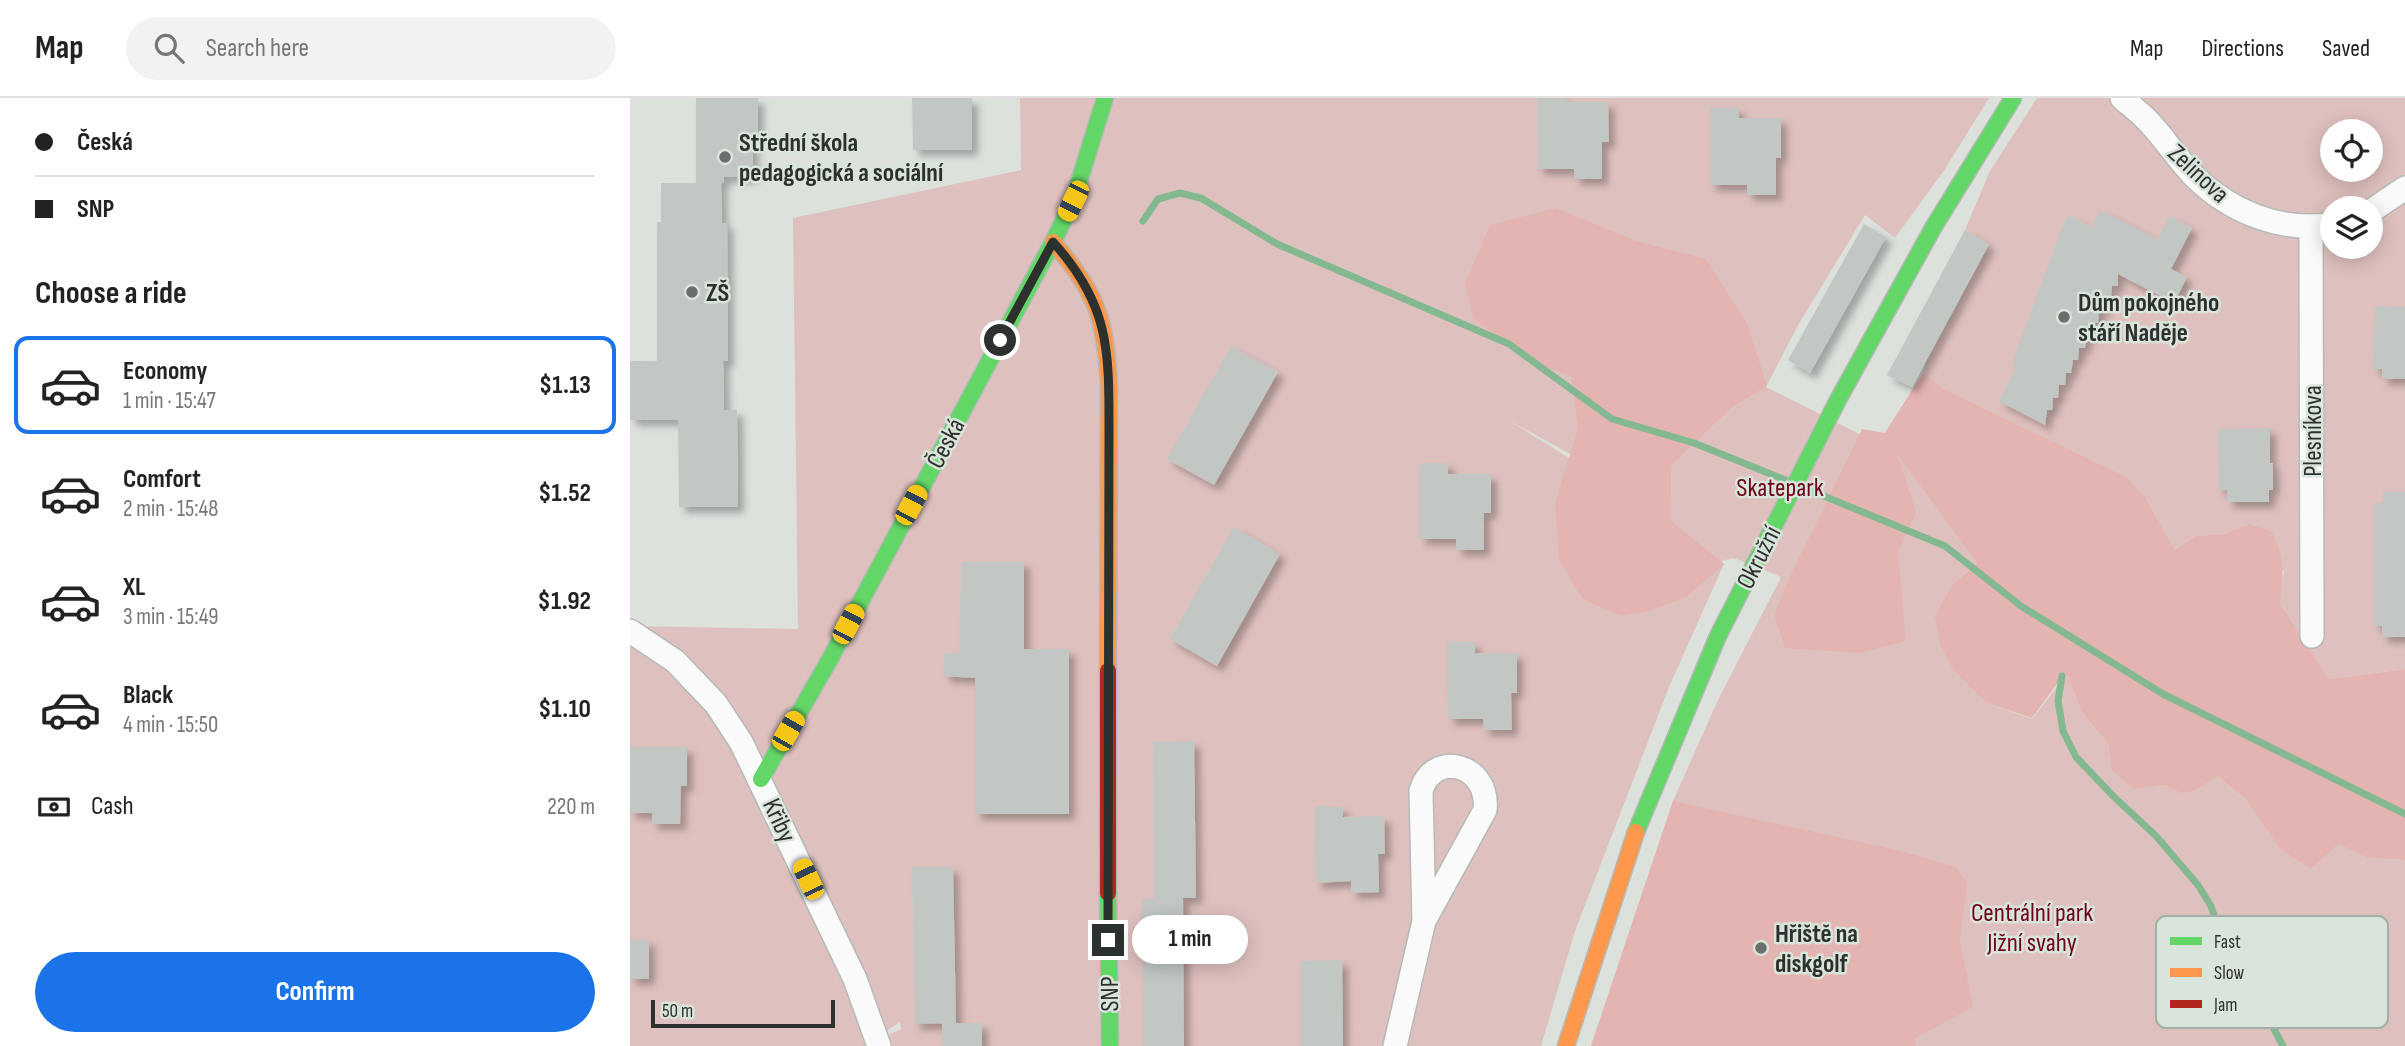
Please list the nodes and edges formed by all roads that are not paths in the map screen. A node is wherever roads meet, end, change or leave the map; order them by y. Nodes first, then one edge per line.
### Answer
1 (1105, 98) edge
2 (2013, 98) edge
3 (2122, 98) edge
4 (2405, 188) edge
5 (2383, 203) edge
6 (2320, 225) edge
7 (1053, 242) junction
8 (2321, 259) edge
9 (630, 631) edge
10 (2312, 636) dead end
11 (761, 779) junction
12 (1424, 921) junction
13 (879, 1046) edge
14 (1110, 1046) edge
15 (1395, 1046) edge
16 (1566, 1046) edge

1 - 7 street, Česká
2 - 16 street, Okružní
3 - 6 street, Zelinova
4 - 5 street
7 - 11 street, Česká
7 - 14 street, SNP
8 - 10 street, Plesníkova
9 - 11 street, Křiby
11 - 13 street, Křiby
12 - 12 street
12 - 15 street

